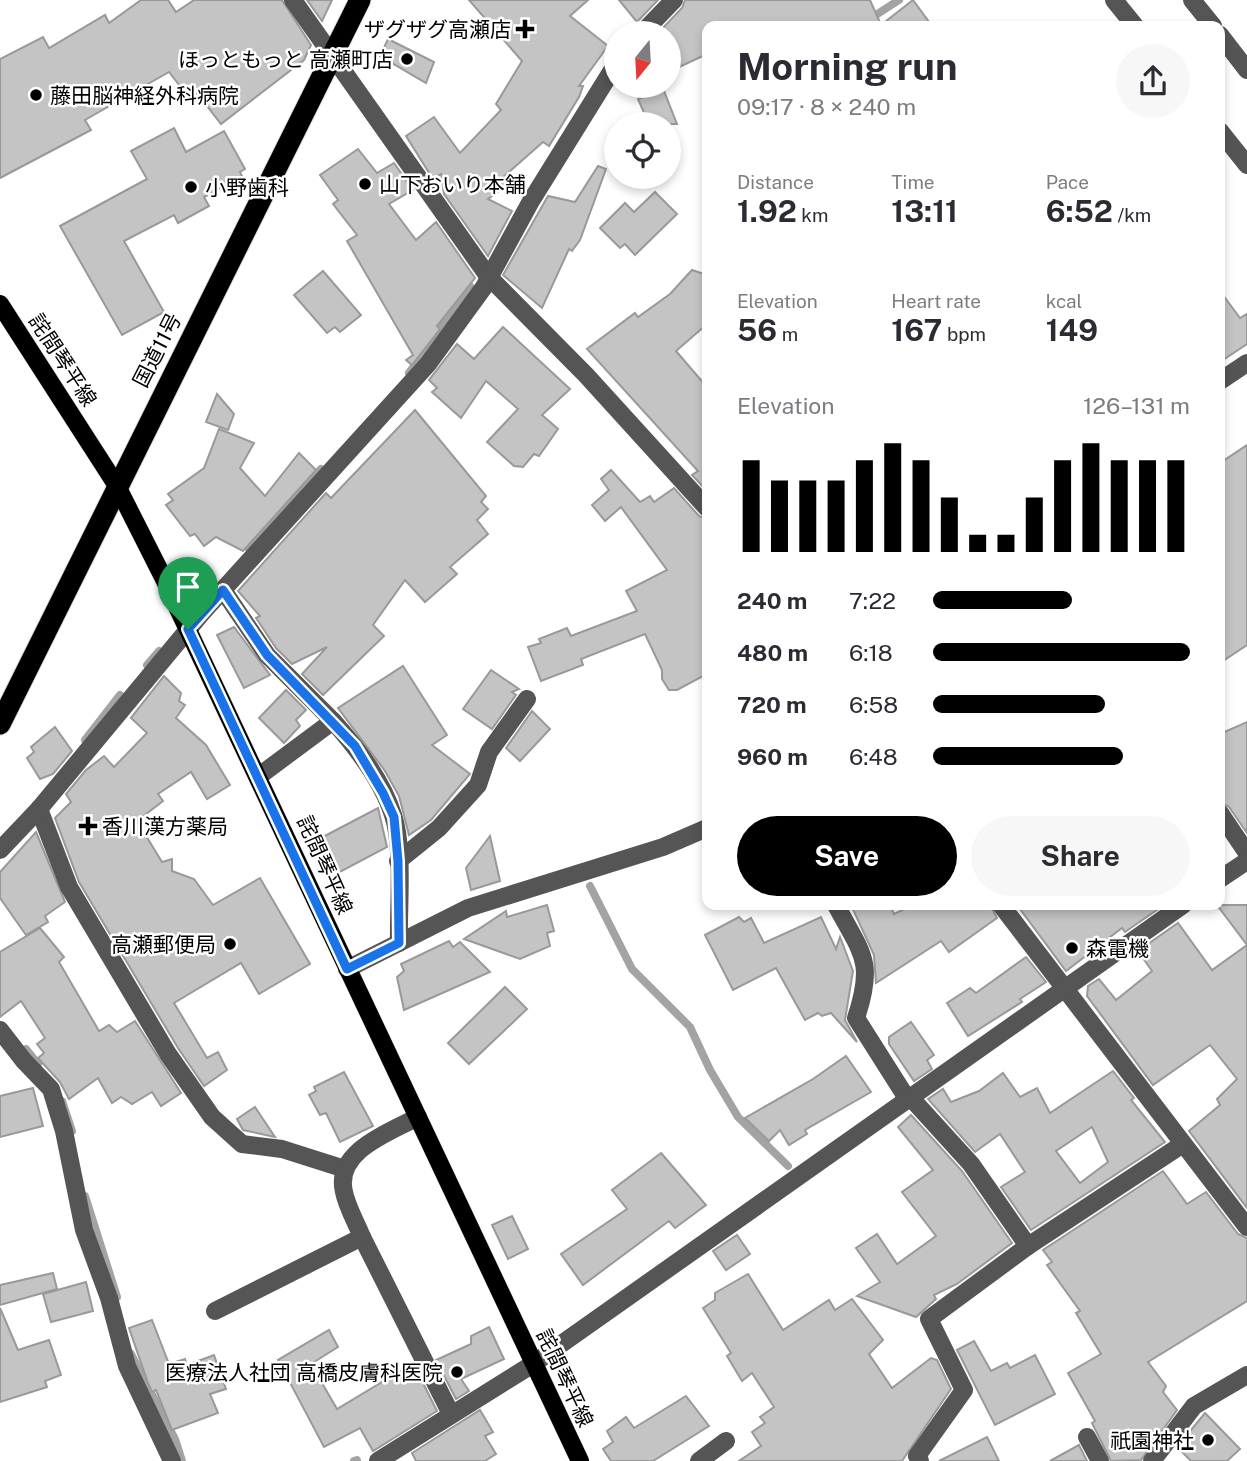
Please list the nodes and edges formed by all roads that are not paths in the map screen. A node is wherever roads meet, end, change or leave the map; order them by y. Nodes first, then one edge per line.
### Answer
1 (293, 0) edge
2 (360, 0) edge
3 (674, 0) edge
4 (1114, 0) edge
5 (1192, 0) edge
6 (654, 21) edge
7 (1131, 21) edge
8 (1209, 21) edge
9 (1225, 41) edge
10 (332, 55) junction
11 (1247, 70) edge
12 (604, 84) edge
13 (1225, 137) edge
14 (1247, 165) edge
15 (488, 276) junction
16 (0, 303) edge
17 (1247, 363) edge
18 (1225, 378) edge
19 (117, 486) junction
20 (702, 503) edge
21 (223, 590) junction
22 (188, 629) junction
23 (527, 699) dead end
24 (332, 721) junction
25 (0, 724) edge
26 (259, 776) junction
27 (39, 809) junction
28 (1225, 820) edge
29 (702, 830) edge
30 (0, 850) edge
31 (1247, 853) edge
32 (1247, 860) edge
33 (398, 861) junction
34 (1225, 875) edge
35 (839, 910) edge
36 (1005, 910) edge
37 (1176, 910) edge
38 (399, 943) junction
39 (347, 969) junction
40 (1063, 987) junction
41 (0, 1030) edge
42 (909, 1099) junction
43 (418, 1117) junction
44 (1183, 1144) junction
45 (345, 1169) junction
46 (1247, 1227) edge
47 (362, 1237) junction
48 (1028, 1246) junction
49 (215, 1311) dead end
50 (533, 1364) junction
51 (1247, 1376) edge
52 (451, 1414) junction
53 (1087, 1437) dead end
54 (726, 1441) dead end
55 (172, 1461) edge
56 (379, 1461) edge
57 (580, 1461) edge
58 (699, 1461) edge
59 (920, 1461) edge
60 (1100, 1461) edge
61 (1152, 1461) edge

1 - 10 street
2 - 10 highway, 国道11号
3 - 6 street
4 - 7 street
5 - 8 street
9 - 11 street
10 - 15 street
10 - 19 highway, 国道11号
12 - 15 street
13 - 14 street
15 - 20 street
15 - 21 street
16 - 19 main road, 詫間琴平線
17 - 18 street
19 - 22 main road, 詫間琴平線
19 - 25 highway, 国道11号
21 - 22 street
21 - 24 street
22 - 26 main road, 詫間琴平線
22 - 27 street
23 - 33 street
24 - 26 street
24 - 33 street
26 - 39 main road, 詫間琴平線
27 - 30 street
27 - 45 street
28 - 31 street
29 - 38 street
32 - 34 street
33 - 38 street
35 - 42 street
36 - 40 street
37 - 40 street
38 - 39 street
39 - 43 main road, 詫間琴平線
40 - 42 street
40 - 44 street
41 - 55 street
42 - 48 street
42 - 50 street
43 - 45 street
43 - 50 main road, 詫間琴平線
44 - 46 street
44 - 48 street
45 - 47 street
47 - 49 street
47 - 52 street
48 - 59 street
50 - 52 street
50 - 57 main road, 詫間琴平線
51 - 61 street
52 - 56 street
53 - 60 street
54 - 58 street

